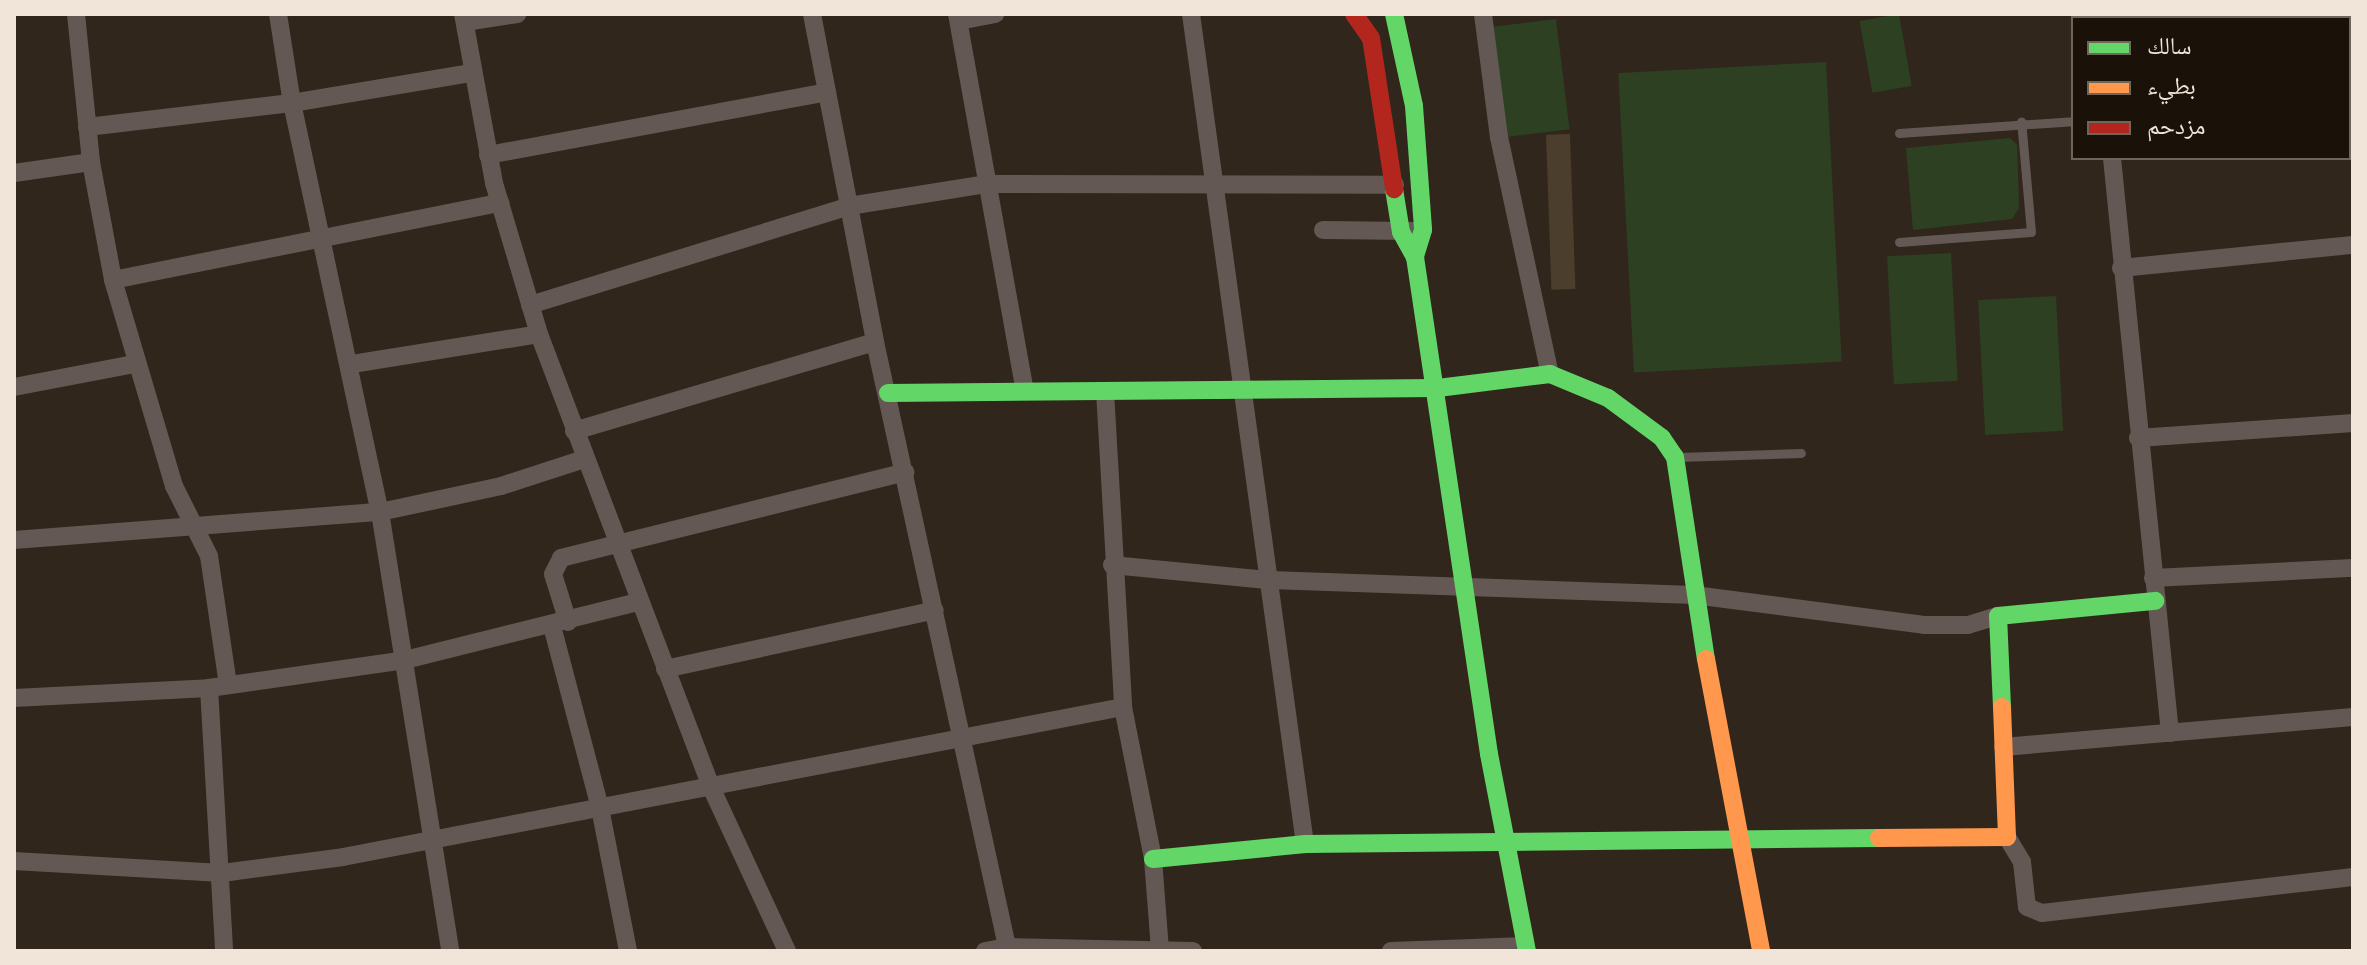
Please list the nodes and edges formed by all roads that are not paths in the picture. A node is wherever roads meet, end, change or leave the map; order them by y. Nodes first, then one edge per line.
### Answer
1 (76, 14) edge
2 (278, 14) edge
3 (517, 14) edge
4 (812, 14) edge
5 (995, 14) edge
6 (1191, 14) edge
7 (1354, 14) edge
8 (1483, 14) edge
9 (1397, 16) edge
10 (958, 17) edge
11 (464, 18) edge
12 (1371, 38) junction
13 (472, 73) junction
14 (827, 92) junction
15 (292, 103) junction
16 (2021, 121) junction
17 (2071, 121) edge
18 (87, 127) junction
19 (1899, 133) dead end
20 (488, 155) junction
21 (2112, 160) edge
22 (91, 162) junction
23 (14, 173) edge
24 (987, 184) junction
25 (1395, 185) junction
26 (1214, 188) junction
27 (500, 203) junction
28 (849, 206) junction
29 (1323, 230) dead end
30 (1423, 230) junction
31 (1401, 232) junction
32 (320, 240) junction
33 (1899, 242) dead end
34 (2353, 245) edge
35 (1415, 257) junction
36 (2121, 268) junction
37 (113, 280) junction
38 (530, 305) junction
39 (539, 334) junction
40 (875, 342) junction
41 (135, 364) junction
42 (352, 364) junction
43 (1550, 374) junction
44 (14, 387) edge
45 (1438, 388) junction
46 (1025, 391) junction
47 (1105, 391) junction
48 (1245, 391) junction
49 (888, 393) junction
50 (2353, 423) edge
51 (574, 431) junction
52 (2138, 438) junction
53 (1801, 453) dead end
54 (1675, 457) junction
55 (584, 459) junction
56 (905, 472) junction
57 (380, 512) junction
58 (195, 526) junction
59 (14, 540) edge
60 (617, 545) junction
61 (1112, 565) junction
62 (2353, 568) edge
63 (2153, 578) junction
64 (1267, 580) junction
65 (1463, 589) junction
66 (1694, 595) junction
67 (2155, 601) junction
68 (638, 602) junction
69 (935, 610) junction
70 (1998, 616) junction
71 (560, 624) junction
72 (405, 660) junction
73 (665, 669) junction
74 (228, 685) junction
75 (209, 688) junction
76 (14, 698) edge
77 (1123, 707) junction
78 (2353, 717) edge
79 (2170, 733) junction
80 (962, 740) junction
81 (2003, 747) junction
82 (710, 785) junction
83 (600, 808) junction
84 (2007, 837) junction
85 (1737, 839) junction
86 (434, 842) junction
87 (1504, 843) junction
88 (1305, 844) junction
89 (15, 856) edge
90 (1153, 859) junction
91 (222, 873) junction
92 (2353, 877) edge
93 (1526, 948) edge
94 (1008, 949) edge
95 (1160, 949) junction
96 (224, 951) edge
97 (450, 951) edge
98 (628, 951) edge
99 (787, 951) edge
100 (985, 951) edge
101 (1193, 951) edge
102 (1391, 951) edge
103 (1761, 951) edge

1 - 18 street
2 - 15 street
3 - 11 street
4 - 14 street
5 - 10 street
6 - 26 street
7 - 12 street
8 - 43 street
9 - 12 street
9 - 30 street
10 - 24 street
11 - 13 street
12 - 25 street
13 - 15 street
13 - 20 street
14 - 20 street
14 - 28 street
15 - 18 street
15 - 32 street
16 - 17 lane
16 - 19 lane
16 - 33 lane
18 - 22 street
20 - 27 street
21 - 36 street
22 - 23 street
22 - 37 street
24 - 26 street
24 - 28 street
24 - 46 street
25 - 26 street
25 - 31 street
26 - 48 street
27 - 32 street
27 - 38 street
28 - 38 street
28 - 40 street
29 - 31 street
30 - 31 street
30 - 35 street
31 - 35 street
32 - 37 street
32 - 42 street
34 - 36 street
35 - 45 street
36 - 52 street
37 - 41 street
38 - 39 street
39 - 42 street
39 - 51 street
40 - 49 street
40 - 51 street
41 - 44 street
41 - 58 street
42 - 57 street
43 - 45 street
43 - 54 street
45 - 48 street
45 - 65 street
46 - 47 street
46 - 49 street
47 - 48 street
47 - 61 street
48 - 64 street
49 - 56 street
50 - 52 street
51 - 55 street
52 - 63 street
53 - 54 lane
54 - 66 street
55 - 57 street
55 - 60 street
56 - 60 street
56 - 69 street
57 - 58 street
57 - 72 street
58 - 59 street
58 - 74 street
60 - 68 street
60 - 71 street
61 - 64 street
61 - 77 street
62 - 63 street
63 - 67 street
64 - 65 street
64 - 88 street
65 - 66 street
65 - 87 street
66 - 70 street
66 - 85 street
67 - 70 street
67 - 79 street
68 - 71 street
68 - 73 street
69 - 73 street
69 - 80 street
70 - 81 street
71 - 72 street
71 - 83 street
72 - 74 street
72 - 86 street
73 - 82 street
74 - 75 street
75 - 76 street
75 - 91 street
77 - 80 street
77 - 90 street
78 - 79 street
79 - 81 street
80 - 82 street
80 - 94 street
81 - 84 street
82 - 83 street
82 - 99 street
83 - 86 street
83 - 98 street
84 - 85 street
84 - 92 street
85 - 87 street
85 - 103 street
86 - 91 street
86 - 97 street
87 - 88 street
87 - 93 street
88 - 90 street
89 - 91 street
90 - 95 street
91 - 96 street
93 - 102 street
94 - 95 street
94 - 100 street
95 - 101 street

